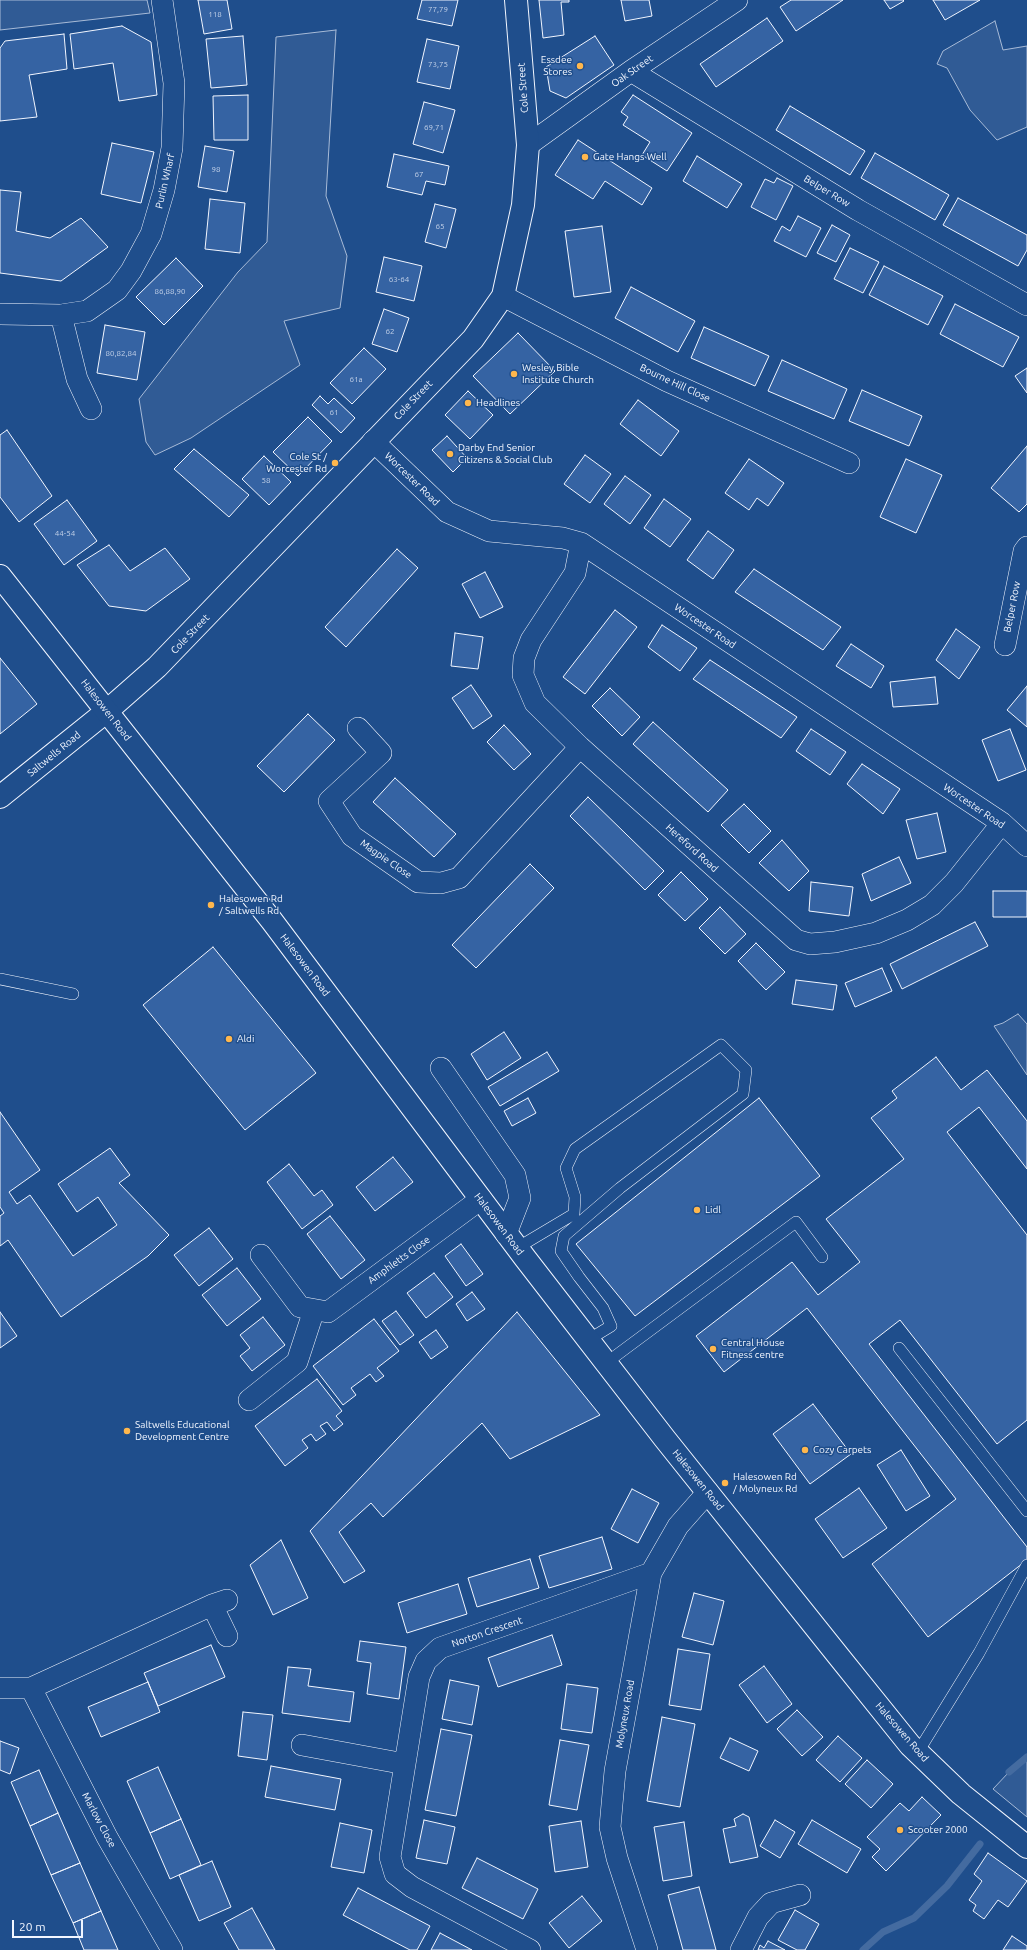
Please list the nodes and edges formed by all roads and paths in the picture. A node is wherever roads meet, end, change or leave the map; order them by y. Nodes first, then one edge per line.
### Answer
1 (162, 0) edge
2 (516, 0) edge
3 (737, 0) edge
4 (632, 71) junction
5 (528, 145) junction
6 (503, 296) junction
7 (1027, 304) edge
8 (0, 314) edge
9 (61, 315) junction
10 (91, 409) dead end
11 (373, 441) junction
12 (849, 463) dead end
13 (581, 543) junction
14 (1027, 547) edge
15 (0, 576) edge
16 (1005, 645) dead end
17 (107, 711) junction
18 (358, 728) dead end
19 (580, 747) junction
20 (0, 797) edge
21 (1002, 823) junction
22 (1027, 846) edge
23 (0, 979) edge
24 (73, 994) dead end
25 (441, 1068) dead end
26 (481, 1199) junction
27 (511, 1241) junction
28 (261, 1255) dead end
29 (822, 1257) dead end
30 (314, 1310) junction
31 (588, 1340) junction
32 (899, 1348) dead end
33 (606, 1363) junction
34 (249, 1400) dead end
35 (708, 1492) junction
36 (1027, 1511) edge
37 (1027, 1565) edge
38 (651, 1573) junction
39 (227, 1636) dead end
40 (0, 1688) edge
41 (31, 1688) junction
42 (302, 1745) dead end
43 (918, 1752) junction
44 (405, 1764) junction
45 (1027, 1847) edge
46 (800, 1895) dead end
47 (172, 1950) edge
48 (530, 1950) edge
49 (647, 1950) edge
50 (741, 1950) edge

1 - 9 street, Purlin Wharf
2 - 5 main road, Cole Street
3 - 4 street, Oak Street
4 - 5 street, Oak Street
4 - 7 street, Belper Row
5 - 6 main road, Cole Street
6 - 11 main road, Cole Street
6 - 12 street, Bourne Hill Close
8 - 9 street, Purlin Wharf
9 - 10 street
11 - 13 street, Worcester Road
11 - 17 main road, Cole Street
13 - 19 street, Hereford Road
13 - 21 street, Worcester Road
14 - 16 street, Belper Row
15 - 17 main road, Halesowen Road
17 - 20 main road, Saltwells Road
17 - 26 main road, Halesowen Road
18 - 19 street, Magpie Close
19 - 21 street, Hereford Road
21 - 22 street, Worcester Road
23 - 24 lane
25 - 27 street
26 - 27 main road, Halesowen Road
26 - 30 street, Amphletts Close
27 - 31 main road, Halesowen Road
27 - 31 lane
28 - 30 street, Amphletts Close
29 - 33 lane
30 - 34 street
31 - 33 main road, Halesowen Road
32 - 36 lane
33 - 35 main road, Halesowen Road
35 - 38 street, Molyneux Road
35 - 43 main road, Halesowen Road
37 - 43 lane
38 - 44 street, Norton Crescent
38 - 49 street, Molyneux Road
39 - 41 street
40 - 41 street
41 - 47 street, Marlow Close
42 - 44 street
43 - 45 main road, Halesowen Road
44 - 48 street, Norton Crescent
46 - 50 street

